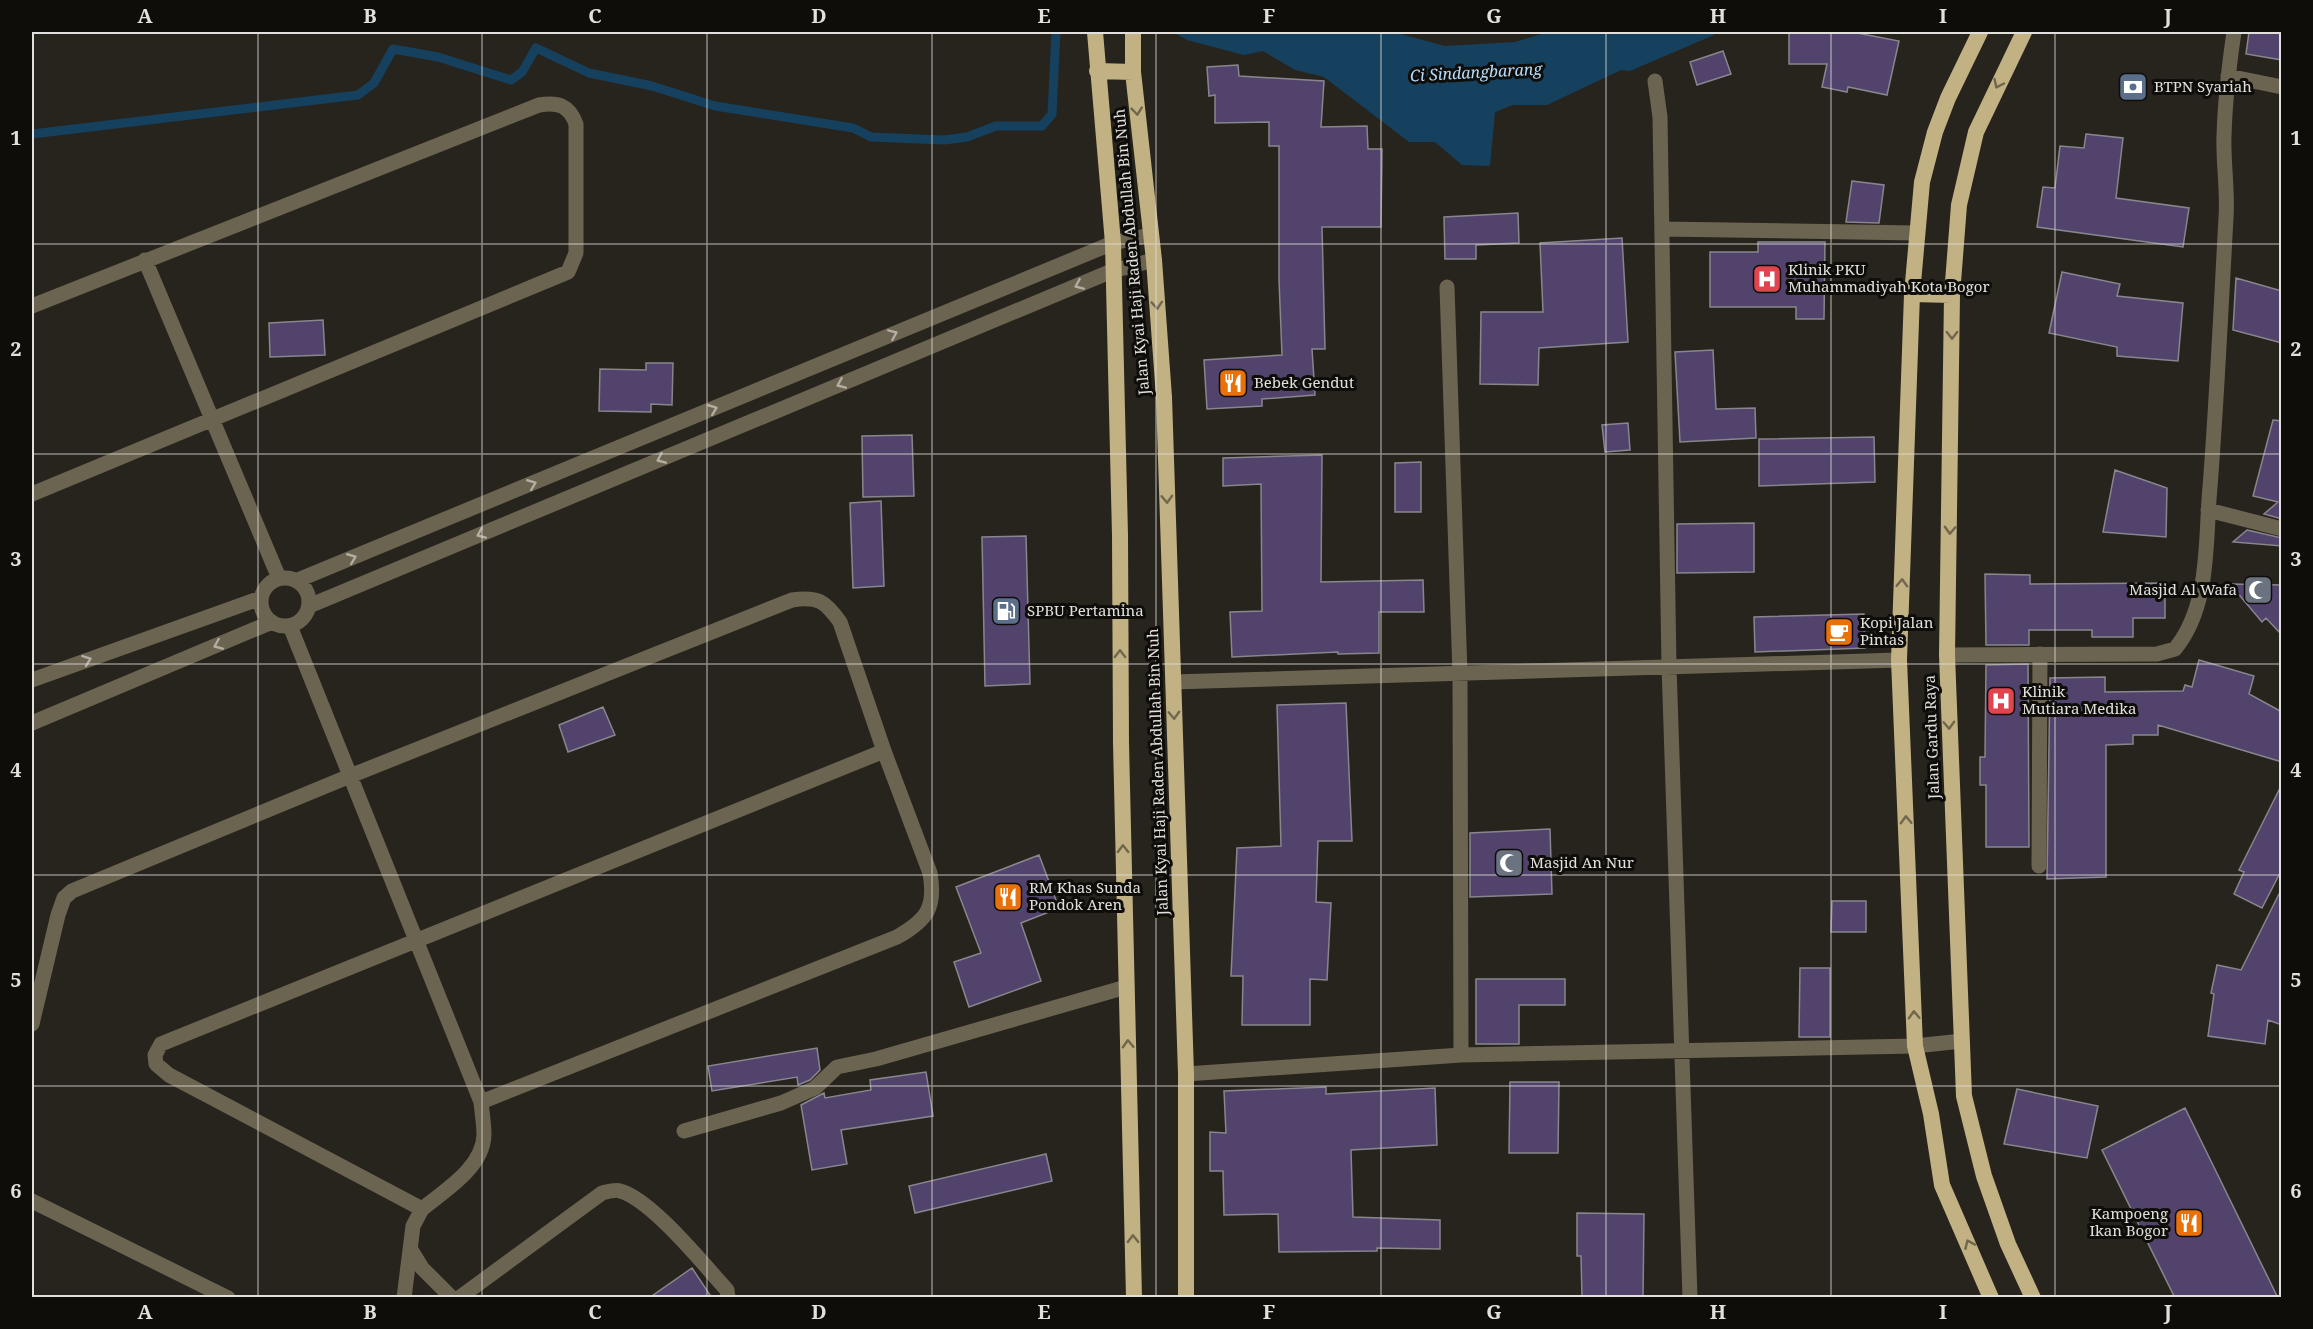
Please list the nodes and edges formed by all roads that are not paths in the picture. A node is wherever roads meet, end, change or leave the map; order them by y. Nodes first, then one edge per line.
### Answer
1 (1095, 32) edge
2 (1133, 32) edge
3 (1980, 32) edge
4 (2024, 32) edge
5 (2234, 32) edge
6 (1097, 71) junction
7 (1133, 72) junction
8 (2228, 76) junction
9 (1655, 81) dead end
10 (2282, 87) edge
11 (1662, 229) junction
12 (1917, 233) junction
13 (1150, 235) junction
14 (1113, 243) junction
15 (145, 260) junction
16 (1154, 260) junction
17 (1112, 271) junction
18 (1448, 287) dead end
19 (1912, 294) junction
20 (1952, 295) junction
21 (32, 306) edge
22 (213, 419) junction
23 (32, 494) edge
24 (2208, 510) junction
25 (2282, 529) edge
26 (279, 578) junction
27 (298, 580) junction
28 (261, 598) junction
29 (309, 606) junction
30 (272, 622) junction
31 (290, 626) junction
32 (2040, 654) junction
33 (1947, 655) junction
34 (1899, 660) junction
35 (1669, 666) junction
36 (1460, 674) junction
37 (32, 680) edge
38 (1173, 682) junction
39 (32, 723) edge
40 (884, 751) junction
41 (350, 776) junction
42 (2039, 866) dead end
43 (417, 942) junction
44 (1126, 987) junction
45 (32, 1024) edge
46 (1962, 1041) junction
47 (1915, 1046) junction
48 (1683, 1050) junction
49 (1461, 1055) junction
50 (1186, 1074) junction
51 (481, 1102) junction
52 (684, 1131) dead end
53 (32, 1201) edge
54 (422, 1209) junction
55 (411, 1250) junction
56 (228, 1298) edge
57 (404, 1298) edge
58 (452, 1298) edge
59 (459, 1298) edge
60 (728, 1298) edge
61 (1134, 1298) edge
62 (1186, 1298) edge
63 (1690, 1298) edge
64 (1991, 1298) edge
65 (2033, 1298) edge

1 - 6 highway, Jalan Kyai Haji Raden Abdullah Bin Nuh
2 - 7 highway, Jalan Kyai Haji Raden Abdullah Bin Nuh
3 - 12 highway, Jalan Gardu Raya
4 -> 20 highway, Jalan Gardu Raya
5 - 8 street
6 - 7 highway
6 - 14 highway, Jalan Kyai Haji Raden Abdullah Bin Nuh
7 -> 13 highway, Jalan Kyai Haji Raden Abdullah Bin Nuh
8 - 10 street
8 - 24 street
9 - 11 street
11 - 12 street
11 - 35 street
12 - 19 highway, Jalan Gardu Raya
13 - 14 street
13 - 16 highway, Jalan Kyai Haji Raden Abdullah Bin Nuh
14 - 17 highway, Jalan Kyai Haji Raden Abdullah Bin Nuh
27 -> 14 street
15 - 21 street
15 - 22 street
15 - 22 street
16 - 17 street
16 -> 38 highway, Jalan Kyai Haji Raden Abdullah Bin Nuh
17 -> 29 street
44 -> 17 highway, Jalan Kyai Haji Raden Abdullah Bin Nuh
18 - 36 street
19 - 20 highway
34 -> 19 highway, Jalan Gardu Raya
20 -> 33 highway, Jalan Gardu Raya
22 - 23 street
22 - 26 street
24 - 25 street
24 - 32 street
26 - 27 street
26 - 28 street
27 - 29 street
28 - 30 street
37 -> 28 street
29 - 31 street
30 - 31 street
30 -> 39 street
31 - 41 street
32 - 33 street
32 - 42 street
33 -> 46 highway, Jalan Gardu Raya
34 - 35 street
47 -> 34 highway, Jalan Gardu Raya
35 - 36 street
35 - 48 street
36 - 38 street
36 - 49 street
38 -> 50 highway, Jalan Kyai Haji Raden Abdullah Bin Nuh
40 - 41 street
40 - 43 street
40 - 51 street
41 - 43 street
41 - 45 street
43 - 51 street
43 - 54 street
44 - 52 street
61 -> 44 highway, Jalan Kyai Haji Raden Abdullah Bin Nuh
46 - 47 street
46 - 65 highway, Jalan Gardu Raya
47 - 48 street
64 -> 47 highway, Jalan Gardu Raya
48 - 49 street
48 - 63 street
49 - 50 street
50 - 62 highway, Jalan Kyai Haji Raden Abdullah Bin Nuh
51 - 54 street
53 - 56 street
54 - 55 street
55 - 57 street
55 - 58 street
59 - 60 street

